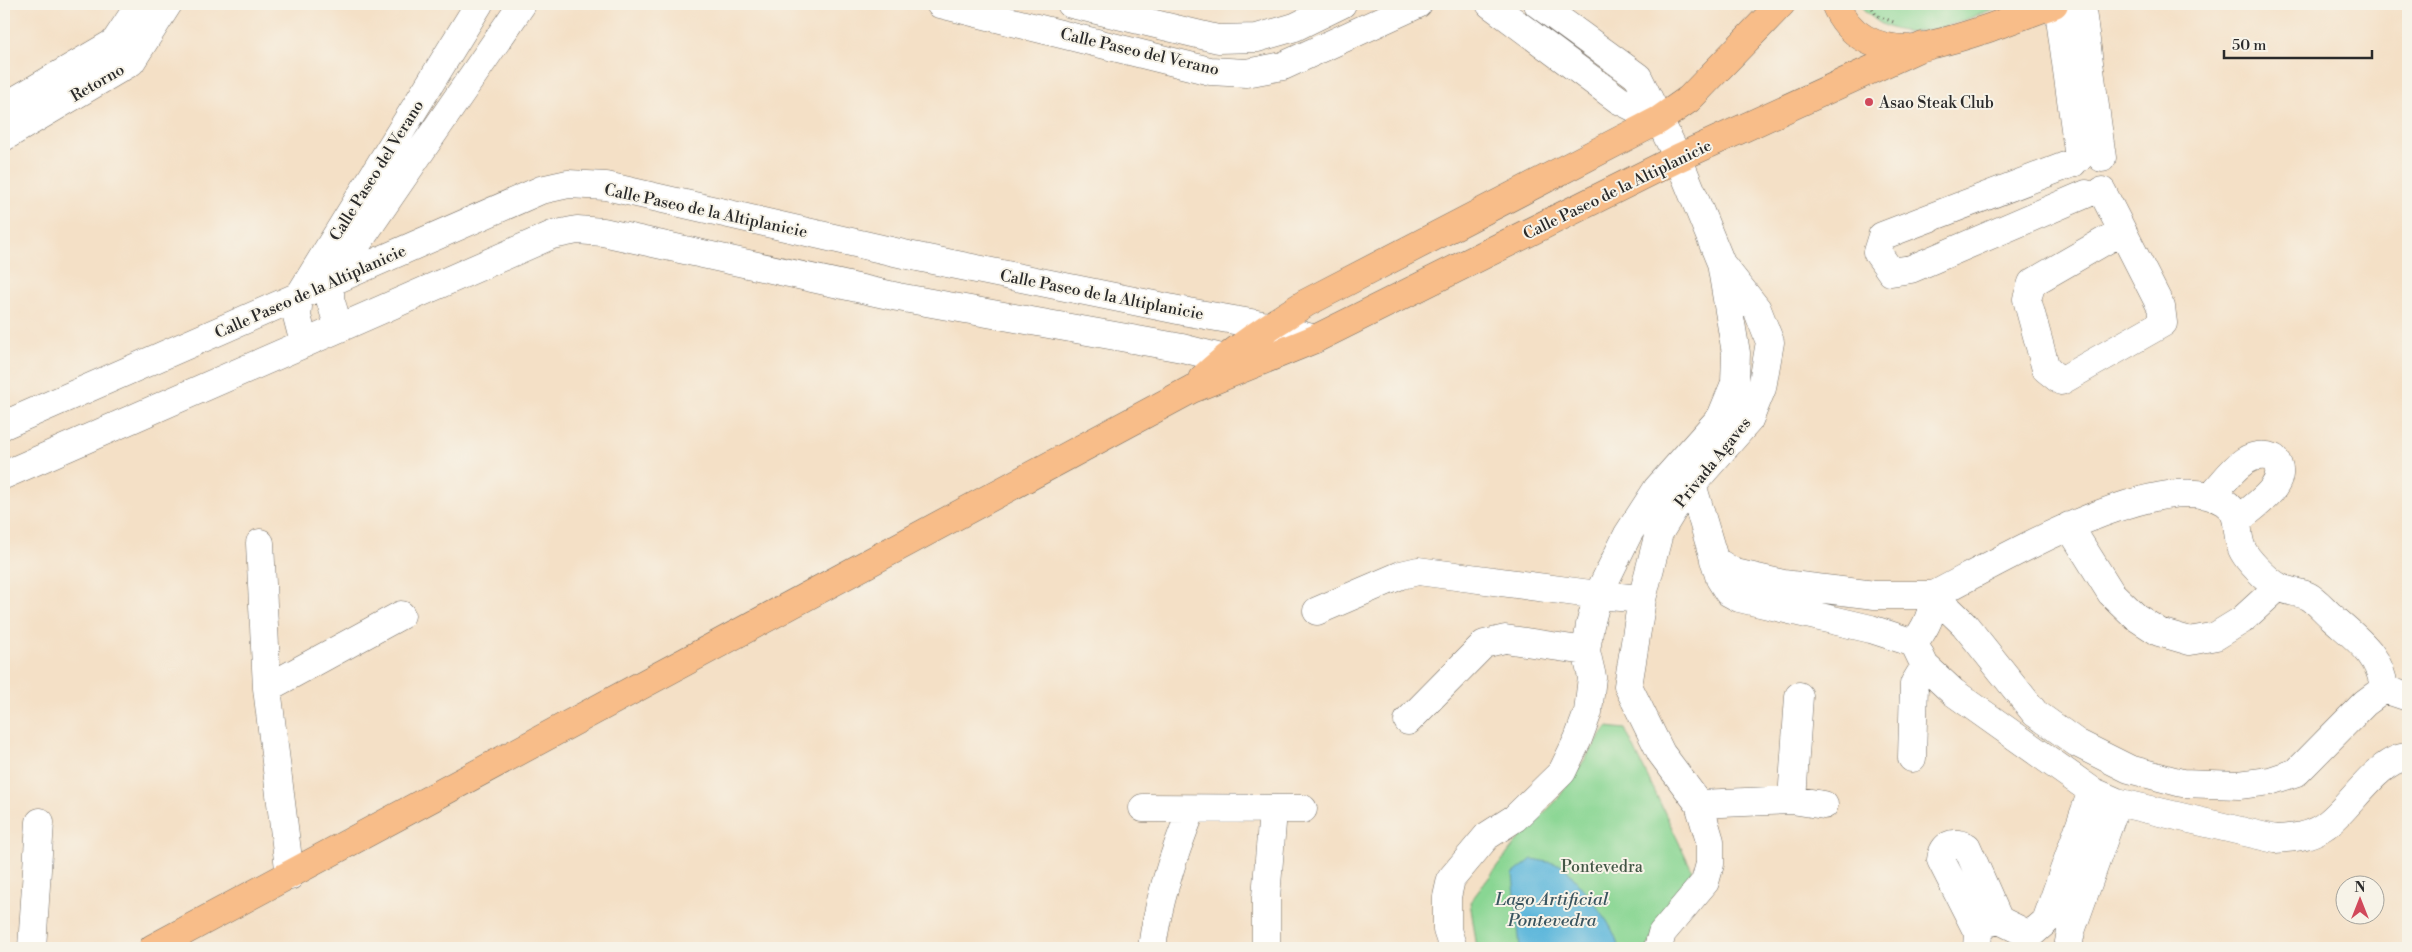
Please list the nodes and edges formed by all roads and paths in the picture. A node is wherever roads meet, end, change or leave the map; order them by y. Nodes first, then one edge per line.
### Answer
1 (140, 4) edge
2 (168, 4) edge
3 (479, 4) edge
4 (940, 4) edge
5 (1342, 4) edge
6 (1418, 4) edge
7 (1490, 4) edge
8 (1538, 4) edge
9 (1782, 4) edge
10 (1835, 4) edge
11 (1870, 4) edge
12 (2056, 4) edge
13 (2080, 4) edge
14 (1076, 5) edge
15 (516, 6) edge
16 (1901, 25) dead end
17 (1074, 36) junction
18 (1923, 46) junction
19 (4, 107) edge
20 (1660, 120) junction
21 (4, 137) edge
22 (1678, 158) junction
23 (2085, 160) junction
24 (2094, 193) junction
25 (2122, 231) junction
26 (908, 255) junction
27 (331, 282) junction
28 (299, 296) junction
29 (898, 297) junction
30 (1268, 326) junction
31 (339, 328) junction
32 (1315, 339) junction
33 (304, 343) junction
34 (1225, 358) junction
35 (1251, 366) junction
36 (1192, 389) junction
37 (4, 425) edge
38 (1685, 474) junction
39 (4, 475) edge
40 (2210, 496) junction
41 (2238, 520) junction
42 (2069, 526) junction
43 (260, 543) dead end
44 (1714, 560) junction
45 (2278, 587) junction
46 (1598, 595) junction
47 (1934, 595) junction
48 (1642, 599) junction
49 (1317, 611) dead end
50 (402, 615) dead end
51 (1586, 651) junction
52 (1920, 655) junction
53 (1592, 677) junction
54 (1628, 686) junction
55 (267, 688) junction
56 (2396, 693) edge
57 (1799, 696) dead end
58 (1408, 721) dead end
59 (2408, 757) edge
60 (1912, 758) dead end
61 (2092, 791) junction
62 (1792, 800) junction
63 (2117, 802) junction
64 (1699, 804) junction
65 (1824, 805) dead end
66 (1143, 808) dead end
67 (1192, 809) junction
68 (1303, 809) dead end
69 (1273, 811) junction
70 (40, 822) dead end
71 (290, 876) junction
72 (1985, 934) edge
73 (32, 948) edge
74 (153, 948) edge
75 (1152, 948) edge
76 (1266, 948) edge
77 (1453, 948) edge
78 (1658, 948) edge
79 (2068, 948) edge

1 - 19 street
2 - 21 street, Retorno
3 - 28 street, Calle Paseo del Verano
4 - 17 street, Calle Paseo del Verano
5 - 14 street, Calle Paseo del Verano
6 - 17 street, Calle Paseo del Verano
7 - 20 street
8 - 20 street, Privada Agaves
9 - 20 main road
10 - 18 main road
11 - 16 path
12 - 18 main road
12 - 23 street
13 - 23 street
14 - 17 street
15 - 27 street, Calle Paseo del Verano
18 - 22 main road, Calle Paseo de la Altiplanicie
20 - 22 street, Privada Agaves
20 - 30 main road
22 - 32 main road, Calle Paseo de la Altiplanicie
22 - 38 street, Privada Agaves
23 - 24 street
23 - 24 street
24 - 25 street
25 - 25 street
26 - 27 street, Calle Paseo de la Altiplanicie
26 - 29 street
26 - 30 street, Calle Paseo de la Altiplanicie
27 - 28 street, Calle Paseo de la Altiplanicie
27 - 31 street
28 - 33 street
28 - 37 street, Calle Paseo de la Altiplanicie
29 - 31 street
29 - 34 street
30 - 32 street, Calle Paseo de la Altiplanicie
30 - 34 main road
31 - 33 street
32 - 35 main road, Calle Paseo de la Altiplanicie
33 - 39 street
34 - 35 street
34 - 36 main road
35 - 36 main road, Calle Paseo de la Altiplanicie
36 - 71 main road
38 - 44 street
38 - 46 street, Privada Agaves
38 - 48 street, Privada Agaves
40 - 41 street
40 - 41 street
40 - 42 street
41 - 45 street
42 - 45 street
42 - 47 street
43 - 55 street
44 - 47 street
44 - 52 street
45 - 56 street
46 - 48 street
46 - 49 street
46 - 51 street, Privada Agaves
47 - 52 street
47 - 56 street
48 - 54 street, Privada Agaves
50 - 55 street
51 - 53 street
51 - 58 street
52 - 60 street
52 - 61 street
53 - 54 street
53 - 77 street
54 - 64 street
55 - 71 street
57 - 62 street
59 - 63 street
61 - 63 street
61 - 72 street
62 - 64 street
62 - 65 street
63 - 79 street
64 - 78 street
66 - 67 street
67 - 69 street
67 - 75 street
68 - 69 street
69 - 76 street
70 - 73 street
71 - 74 main road

